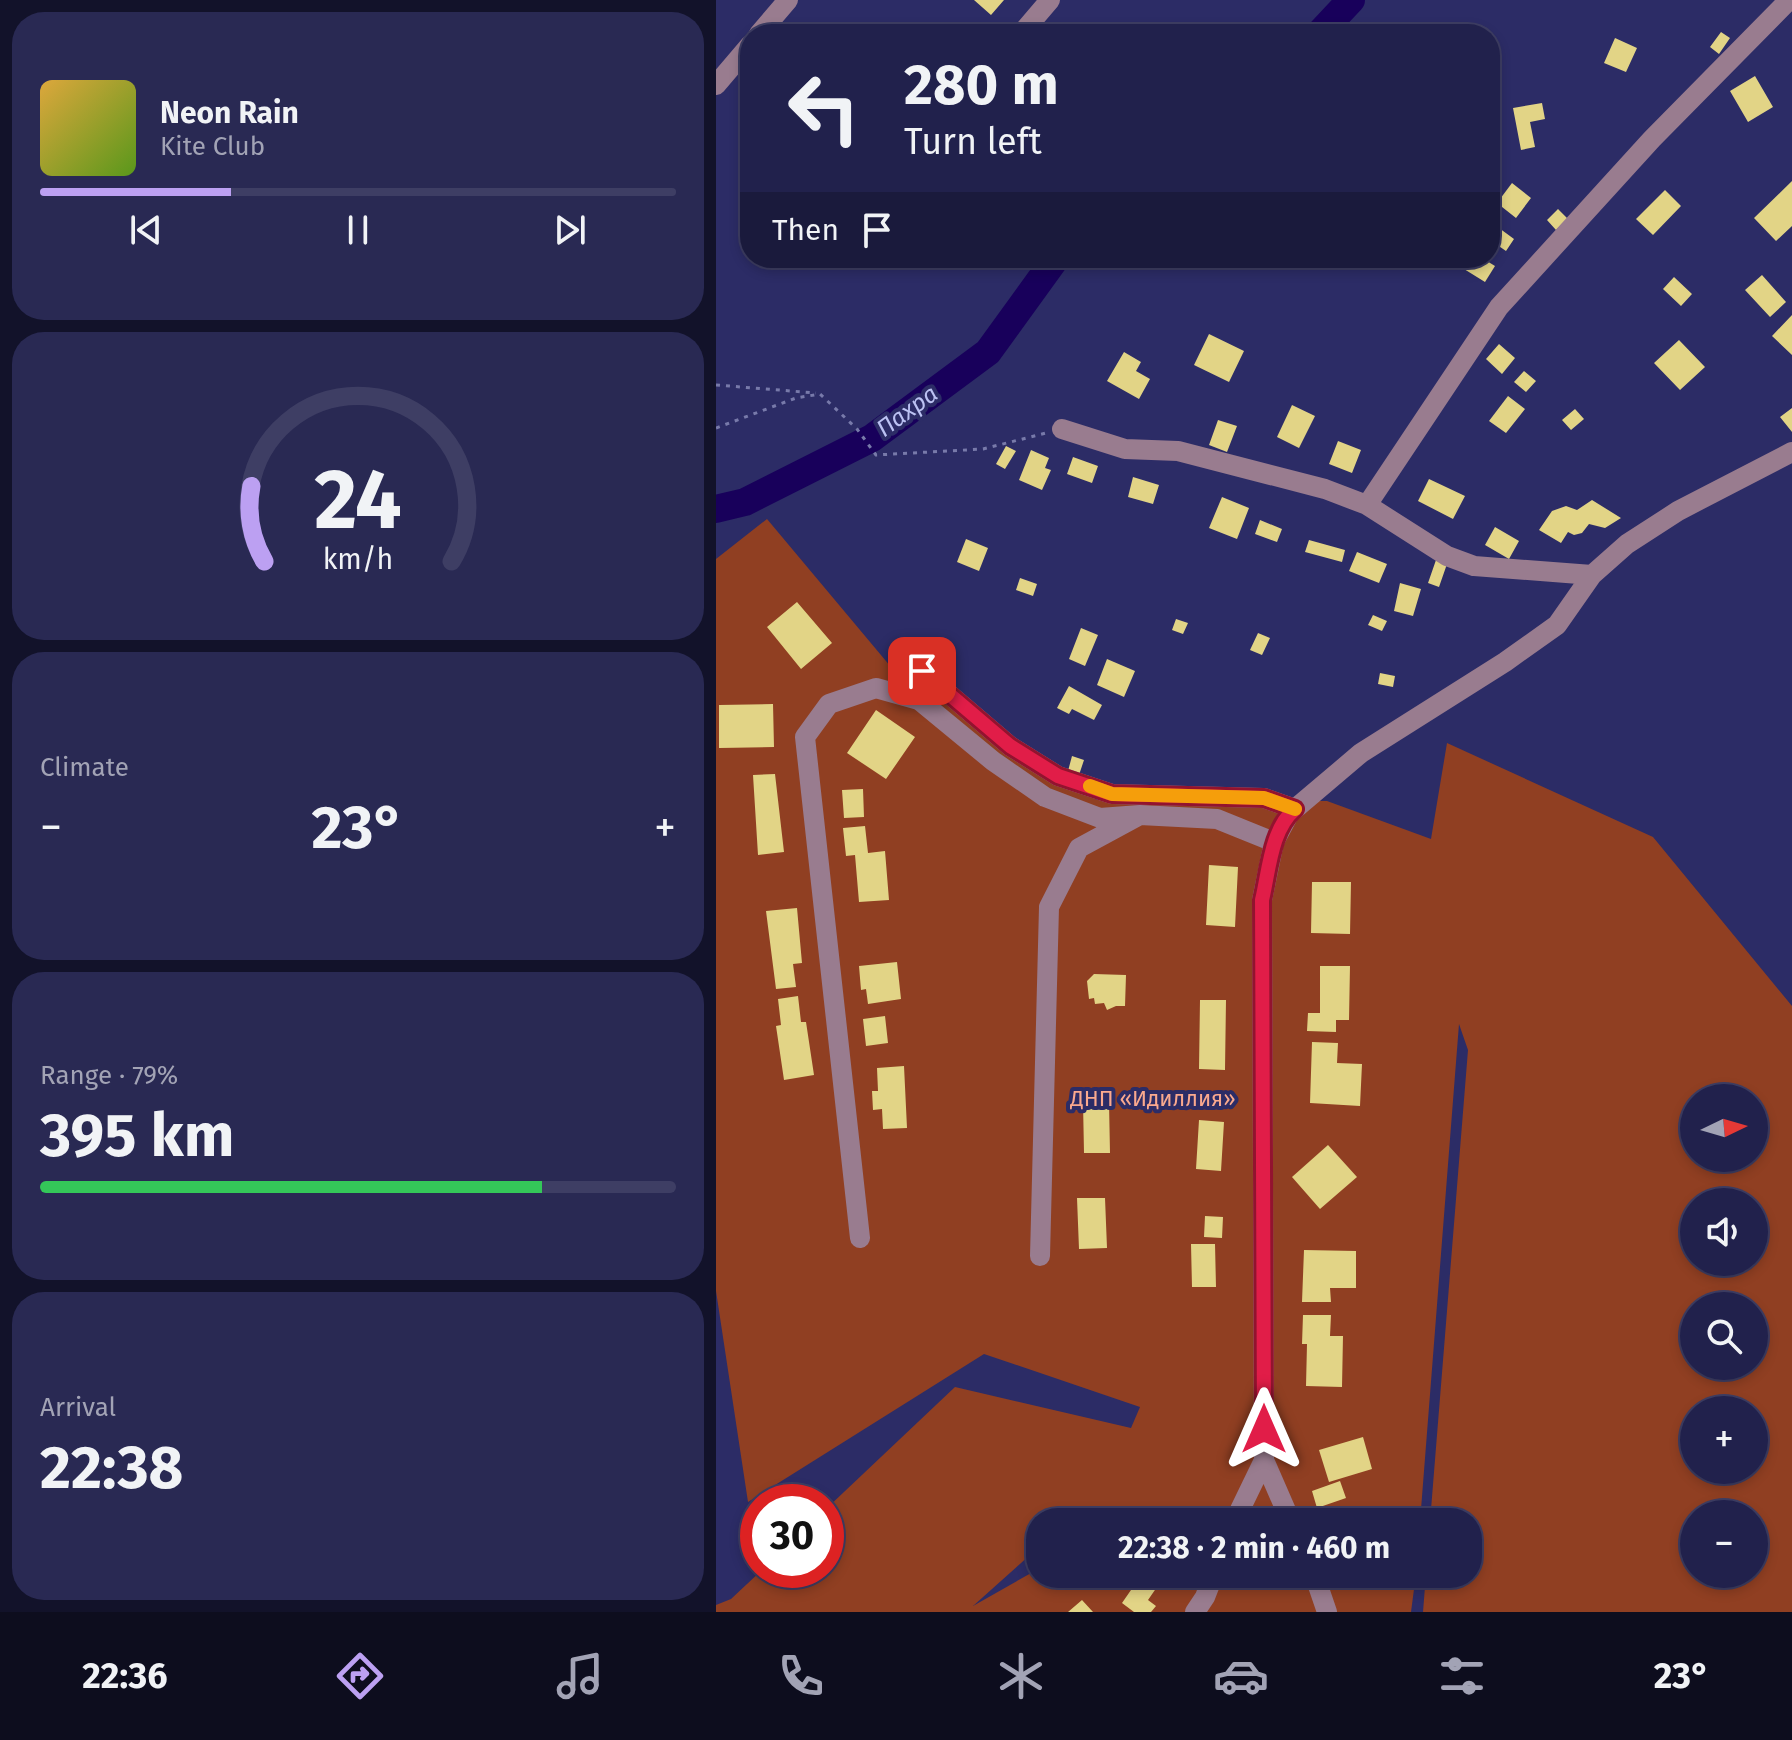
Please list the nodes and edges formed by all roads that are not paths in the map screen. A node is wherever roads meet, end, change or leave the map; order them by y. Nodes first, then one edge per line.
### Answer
1 (788, 0) edge
2 (1050, 0) edge
3 (1789, 0) edge
4 (768, 24) edge
5 (1030, 24) edge
6 (740, 57) edge
7 (716, 85) edge
8 (1062, 429) road end
9 (1792, 452) edge
10 (1367, 505) junction
11 (1592, 575) junction
12 (922, 671) dead end
13 (1295, 809) junction
14 (1140, 815) junction
15 (1274, 842) junction
16 (860, 1238) dead end
17 (1040, 1256) dead end
18 (1264, 1460) junction
19 (1241, 1508) edge
20 (1285, 1508) edge
21 (1209, 1588) edge
22 (1319, 1588) edge
23 (1195, 1612) edge
24 (1327, 1612) edge

1 - 4 street
2 - 5 street
3 - 10 street
6 - 7 street
8 - 10 street
9 - 11 street
10 - 11 street
11 - 13 street
12 - 13 street
13 - 15 street
14 - 15 street
14 - 16 street
14 - 17 street
15 - 18 street
18 - 19 street
18 - 20 street
21 - 23 street
22 - 24 street

